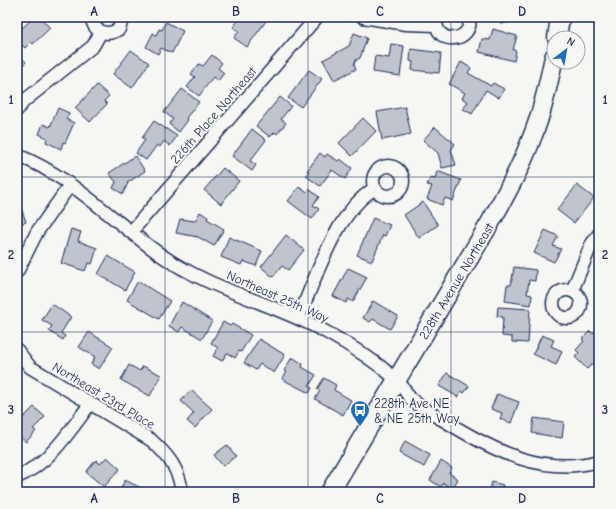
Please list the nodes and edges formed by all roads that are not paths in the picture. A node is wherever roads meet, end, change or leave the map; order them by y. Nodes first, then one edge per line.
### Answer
1 (92, 17) edge
2 (123, 17) edge
3 (317, 17) edge
4 (363, 17) edge
5 (469, 17) edge
6 (560, 17) edge
7 (436, 21) edge
8 (558, 30) edge
9 (101, 32) junction
10 (551, 70) edge
11 (17, 110) edge
12 (17, 155) edge
13 (70, 185) junction
14 (374, 189) dead end
15 (131, 232) junction
16 (599, 234) edge
17 (17, 272) edge
18 (572, 290) dead end
19 (299, 317) junction
20 (17, 350) edge
21 (397, 380) junction
22 (90, 404) junction
23 (599, 461) edge
24 (17, 477) edge
25 (182, 492) edge
26 (330, 492) edge

1 - 9 street
2 - 9 street
3 - 15 street, 226th Place Northeast
4 - 7 street
5 - 7 street
6 - 8 main road
9 - 11 street
10 - 21 main road, 228th Avenue Northeast
12 - 13 street, Northeast 25th Way
13 - 15 street, Northeast 25th Way
13 - 17 street
14 - 19 street
15 - 19 street, Northeast 25th Way
16 - 18 street
19 - 21 street, Northeast 25th Way
20 - 22 street, Northeast 23rd Place
21 - 23 street, Northeast 25th Way
21 - 26 main road, 228th Avenue Northeast
22 - 24 street
22 - 25 street, Northeast 23rd Place

